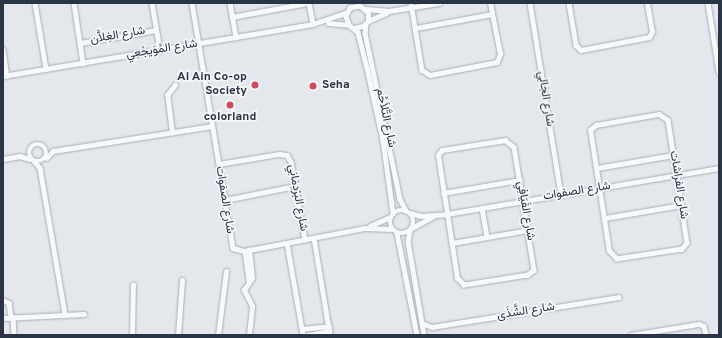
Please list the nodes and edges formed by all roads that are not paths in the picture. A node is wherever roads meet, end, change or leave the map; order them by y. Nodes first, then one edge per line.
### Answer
1 (35, 3) edge
2 (74, 3) edge
3 (152, 3) edge
4 (192, 3) edge
5 (230, 3) edge
6 (308, 3) edge
7 (438, 3) edge
8 (490, 3) edge
9 (530, 3) edge
10 (569, 3) edge
11 (647, 3) edge
12 (708, 3) edge
13 (411, 5) edge
14 (364, 7) edge
15 (349, 8) edge
16 (389, 11) junction
17 (492, 14) junction
18 (232, 17) junction
19 (320, 22) junction
20 (367, 23) junction
21 (313, 24) junction
22 (349, 24) junction
23 (354, 28) junction
24 (416, 28) junction
25 (156, 30) junction
26 (236, 37) junction
27 (80, 43) junction
28 (198, 44) junction
29 (3, 49) edge
30 (160, 50) junction
31 (3, 55) edge
32 (83, 62) junction
33 (46, 70) junction
34 (719, 72) edge
35 (5, 76) edge
36 (175, 85) dead end
37 (212, 126) junction
38 (172, 133) junction
39 (44, 147) junction
40 (29, 149) junction
41 (52, 151) junction
42 (673, 155) junction
43 (20, 156) junction
44 (3, 159) edge
45 (44, 159) junction
46 (33, 161) junction
47 (219, 164) junction
48 (40, 168) junction
49 (597, 168) junction
50 (719, 168) edge
51 (677, 176) junction
52 (520, 180) junction
53 (296, 186) junction
54 (600, 188) junction
55 (443, 192) junction
56 (561, 195) junction
57 (225, 200) junction
58 (523, 201) junction
59 (682, 205) junction
60 (482, 208) junction
61 (408, 212) junction
62 (447, 214) junction
63 (392, 215) junction
64 (435, 216) junction
65 (605, 218) junction
66 (365, 228) junction
67 (392, 229) junction
68 (411, 229) junction
69 (528, 230) junction
70 (397, 233) junction
71 (487, 237) junction
72 (314, 238) junction
73 (305, 240) junction
74 (286, 243) junction
75 (452, 243) junction
76 (247, 251) junction
77 (226, 272) dead end
78 (182, 280) dead end
79 (133, 285) dead end
80 (619, 297) dead end
81 (3, 300) edge
82 (84, 314) dead end
83 (65, 315) junction
84 (12, 317) junction
85 (3, 318) edge
86 (422, 323) junction
87 (329, 326) junction
88 (432, 327) junction
89 (302, 329) junction
90 (330, 333) edge
91 (424, 334) edge
92 (14, 335) edge
93 (132, 335) edge
94 (178, 335) edge
95 (218, 335) edge
96 (249, 335) edge
97 (302, 335) edge
98 (307, 335) edge
99 (417, 335) edge
100 (631, 335) edge
101 (706, 335) edge

1 - 33 street
2 - 27 street
3 - 25 street
4 - 28 street, شارع الصفوات
5 - 18 street
6 - 18 street
6 - 21 street
7 - 13 street
8 - 17 street
9 - 56 street, شارع الجَالِي
10 - 11 street
12 - 34 street
13 - 16 street
13 - 24 street
14 - 15 street
14 - 16 street
14 - 20 street
15 - 19 street, شارع المُوَيجْعِي
15 - 22 street
16 - 20 street
17 - 24 street
17 - 24 street
18 - 26 street
19 - 21 street, شارع المُوَيجْعِي
19 - 22 street, شارع المُوَيجْعِي
20 - 23 street
20 - 61 street, شارع التَّلاَحُم
21 - 26 street, شارع المُوَيجْعِي
22 - 23 street
23 - 63 street, شارع التَّلاَحُم
25 - 27 street, شارع الغِلاَّن
25 - 30 street
26 - 28 street, شارع المُوَيجْعِي
27 - 32 street
28 - 30 street, شارع المُوَيجْعِي
28 - 37 street, شارع الصفوات
29 - 31 street
30 - 32 street, شارع المُوَيجْعِي
31 - 35 street
32 - 33 street, شارع المُوَيجْعِي
33 - 35 street, شارع المُوَيجْعِي
36 - 38 street
37 - 38 street
37 - 47 street, شارع الصفوات
38 - 41 street
39 - 40 street
39 - 41 street
39 - 45 street
40 - 43 street
40 - 46 street
41 - 45 street
42 - 49 street
42 - 49 street, شارع الفراشات
42 - 51 street, شارع الفراشات
43 - 44 street
43 - 46 street
45 - 46 street
45 - 48 street
46 - 48 street
47 - 53 street, شارع البَرْدِمَانِي
47 - 57 street, شارع الصفوات
48 - 83 street
49 - 54 street, شارع الفراشات
50 - 51 street, شارع الصفوات
51 - 54 street, شارع الصفوات
51 - 59 street, شارع الفراشات
52 - 55 street
52 - 55 street, شارع الفَيَافِي
52 - 58 street, شارع الفَيَافِي
53 - 57 street
53 - 73 street, شارع البَرْدِمَانِي
54 - 56 street, شارع الصفوات
54 - 65 street, شارع الفراشات
55 - 62 street, شارع الفَيَافِي
56 - 58 street, شارع الصفوات
57 - 76 street, شارع الصفوات
58 - 60 street, شارع الصفوات
58 - 69 street, شارع الفَيَافِي
59 - 65 street
59 - 65 street, شارع الفراشات
60 - 62 street, شارع الصفوات
60 - 71 street
61 - 63 street, شارع الصفوات
61 - 64 street, شارع الصفوات
61 - 68 street, شارع التَّلاَحُم
62 - 64 street, شارع الصفوات
62 - 75 street, شارع الفَيَافِي
63 - 66 street
63 - 67 street, شارع التَّلاَحُم
64 - 68 street, شارع الصفوات
66 - 67 street
66 - 72 street
67 - 70 street
68 - 70 street, شارع الصفوات
68 - 86 street
69 - 71 street
69 - 75 street, شارع الفَيَافِي
70 - 99 street
71 - 75 street
72 - 73 street
72 - 87 street
73 - 74 street
74 - 76 street
74 - 89 street
76 - 96 street
77 - 95 street
78 - 94 street
79 - 93 street
80 - 88 street, شارع الشَّذَى
81 - 84 street
82 - 83 street
83 - 84 street
84 - 85 street
84 - 92 street
86 - 88 street
86 - 91 street
87 - 89 street
87 - 90 street
88 - 91 street, شارع الشَّذَى
89 - 97 street
90 - 98 street
100 - 101 street

